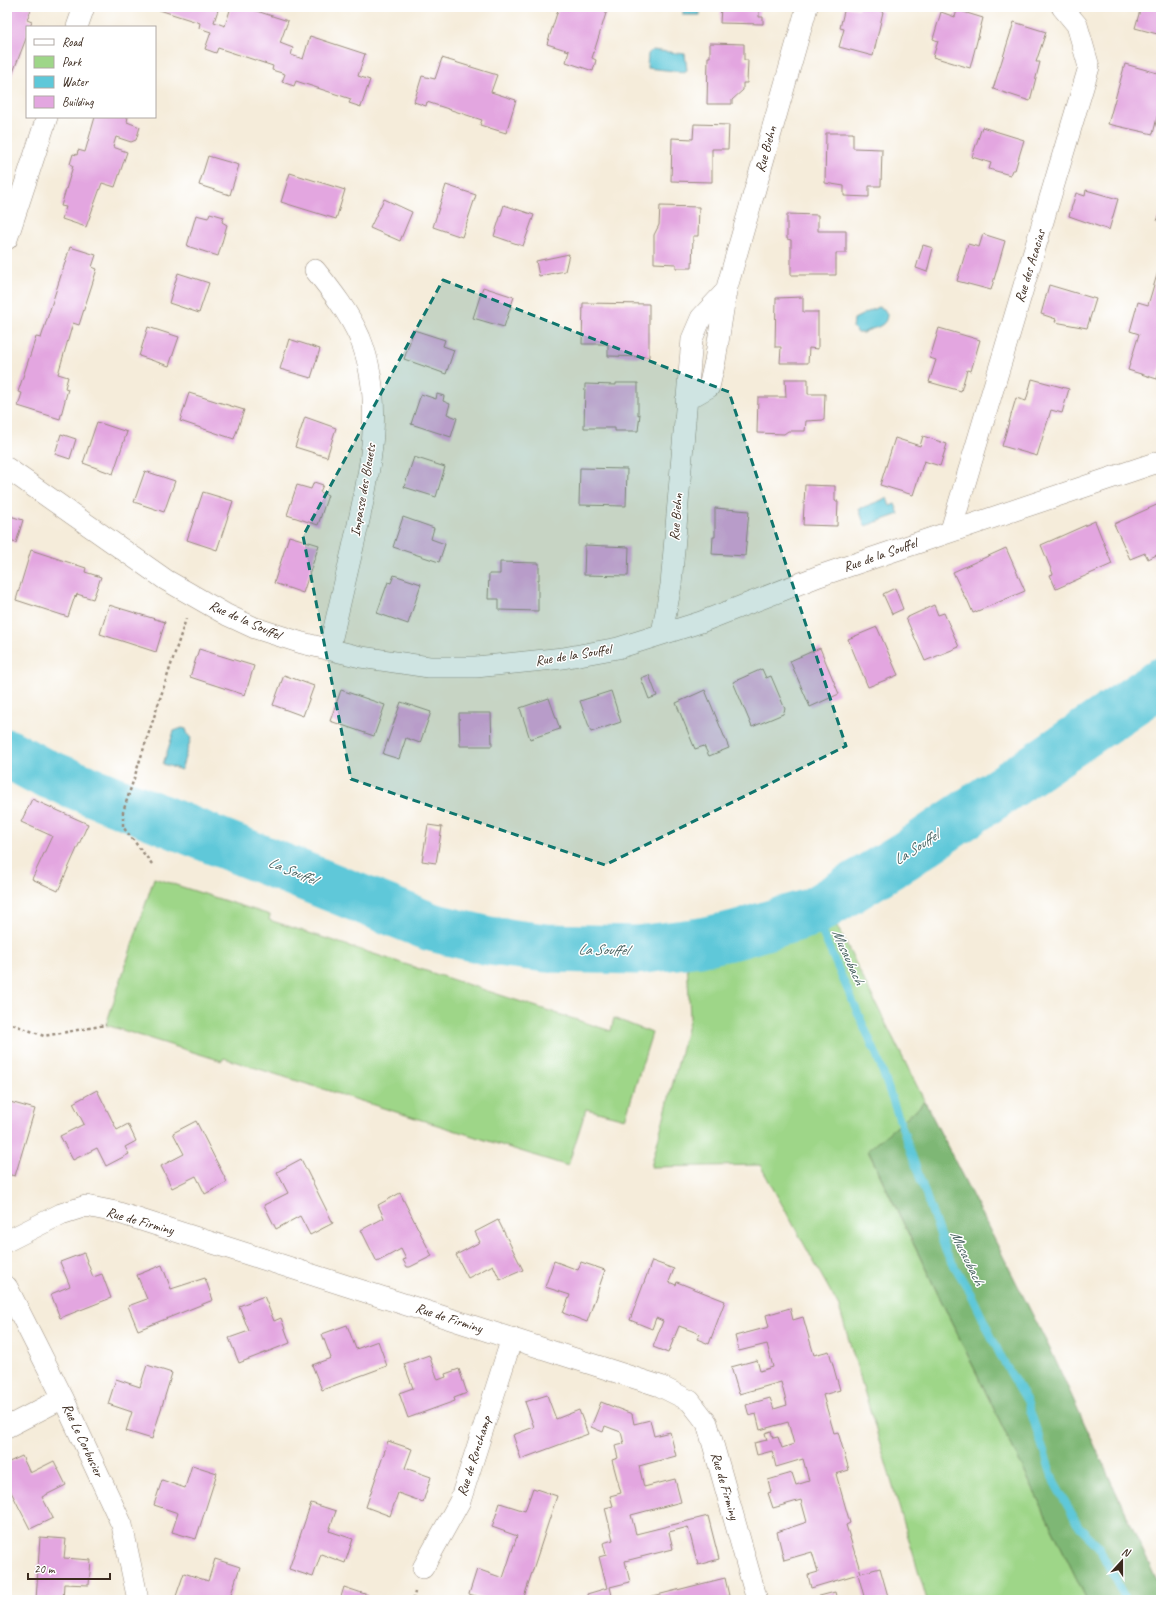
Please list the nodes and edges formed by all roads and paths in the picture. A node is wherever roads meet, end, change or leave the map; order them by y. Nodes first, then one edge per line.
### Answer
1 (84, 7) edge
2 (807, 7) edge
3 (1062, 7) edge
4 (77, 26) edge
5 (48, 118) edge
6 (7, 239) edge
7 (315, 270) dead end
8 (1161, 461) edge
9 (7, 468) edge
10 (951, 530) junction
11 (193, 597) junction
12 (662, 633) junction
13 (329, 650) junction
14 (152, 864) dead end
15 (7, 1022) edge
16 (106, 1025) dead end
17 (7, 1241) edge
18 (7, 1287) edge
19 (512, 1338) junction
20 (63, 1398) junction
21 (7, 1427) edge
22 (423, 1568) dead end
23 (138, 1600) edge
24 (757, 1600) edge

1 - 4 street
2 - 12 street, Rue Biehn
3 - 10 street, Rue des Acacias
5 - 6 street
7 - 13 street, Impasse des Bleuets
8 - 10 street, Rue de la Souffel
9 - 11 street, Rue de la Souffel
10 - 12 street, Rue de la Souffel
11 - 13 street, Rue de la Souffel
11 - 14 path
12 - 13 street, Rue de la Souffel
15 - 16 path
17 - 19 street, Rue de Firminy
18 - 20 street, Rue Le Corbusier
19 - 22 street, Rue de Ronchamp
19 - 24 street, Rue de Firminy
20 - 21 street
20 - 23 street, Rue Le Corbusier

